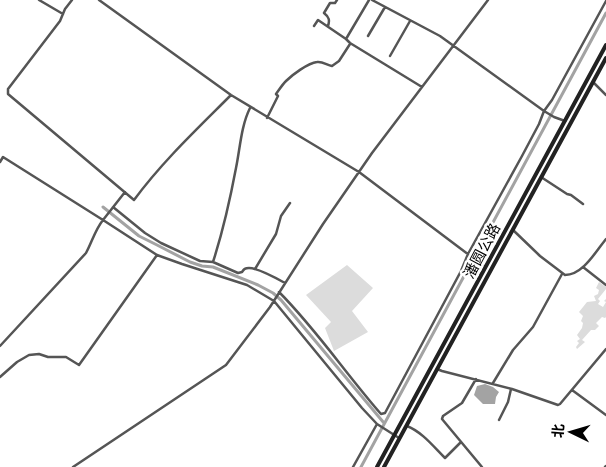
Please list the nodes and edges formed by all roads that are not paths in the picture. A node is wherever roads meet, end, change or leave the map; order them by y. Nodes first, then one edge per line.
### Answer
1 (39, 0) edge
2 (72, 0) edge
3 (99, 0) edge
4 (338, 0) edge
5 (370, 0) edge
6 (488, 0) edge
7 (605, 1) edge
8 (385, 7) junction
9 (63, 14) junction
10 (410, 21) junction
11 (314, 26) dead end
12 (328, 26) junction
13 (368, 36) dead end
14 (346, 39) junction
15 (350, 43) junction
16 (453, 45) junction
17 (606, 45) edge
18 (390, 56) dead end
19 (606, 58) edge
20 (593, 82) junction
21 (422, 87) junction
22 (606, 95) edge
23 (230, 96) junction
24 (250, 108) junction
25 (545, 111) junction
26 (267, 118) junction
27 (565, 120) junction
28 (0, 162) edge
29 (359, 172) junction
30 (541, 177) junction
31 (125, 192) junction
32 (290, 203) dead end
33 (583, 204) dead end
34 (113, 207) junction
35 (103, 220) junction
36 (513, 230) junction
37 (606, 239) edge
38 (157, 255) junction
39 (469, 255) junction
40 (213, 262) junction
41 (486, 267) junction
42 (582, 267) junction
43 (255, 269) junction
44 (562, 274) junction
45 (285, 283) junction
46 (606, 285) edge
47 (279, 292) junction
48 (274, 300) junction
49 (0, 346) edge
50 (606, 349) edge
51 (437, 369) junction
52 (0, 377) edge
53 (476, 379) junction
54 (493, 383) junction
55 (512, 389) junction
56 (572, 390) junction
57 (606, 415) edge
58 (499, 420) dead end
59 (377, 424) junction
60 (406, 426) junction
61 (394, 436) junction
62 (399, 438) junction
63 (461, 442) junction
64 (73, 467) edge
65 (353, 467) edge
66 (377, 467) edge
67 (384, 467) edge
68 (482, 467) edge

1 - 9 street
2 - 9 street
3 - 23 street
4 - 12 street
5 - 8 street
5 - 14 street
6 - 16 street
7 - 25 street
8 - 10 street
8 - 13 street
9 - 31 street
10 - 16 street
10 - 18 street
11 - 12 street
12 - 14 street
14 - 15 street
15 - 21 street
15 - 26 street
16 - 21 street
16 - 25 street
17 - 27 main road, 潘圆公路
19 - 20 main road, 潘圆公路
20 - 22 street
20 - 30 main road, 潘圆公路
21 - 29 street
23 - 24 street
23 - 31 street
24 - 26 street
24 - 40 street
25 - 27 street
25 - 39 street
26 - 29 street
27 - 41 main road, 潘圆公路
28 - 35 street
29 - 39 street
29 - 45 street
30 - 33 street
30 - 36 main road, 潘圆公路
31 - 34 street
32 - 43 street
34 - 35 street
34 - 40 street
35 - 38 street
35 - 49 street
36 - 44 street
36 - 51 main road, 潘圆公路
37 - 42 street
38 - 48 street
38 - 52 street
39 - 41 street
39 - 47 street
40 - 43 street
41 - 61 main road, 潘圆公路
42 - 44 street
42 - 46 street
43 - 45 street
44 - 54 street
45 - 47 street
47 - 48 street
48 - 59 street
48 - 64 street
50 - 56 street
51 - 53 street
51 - 60 main road, 潘圆公路
53 - 54 street
53 - 63 street
54 - 55 street
55 - 56 street
55 - 58 street
56 - 57 street
59 - 61 street
59 - 65 street
60 - 62 main road, 潘圆公路
60 - 63 street
61 - 62 street
61 - 66 main road, 潘圆公路
62 - 67 main road, 潘圆公路
63 - 68 street

